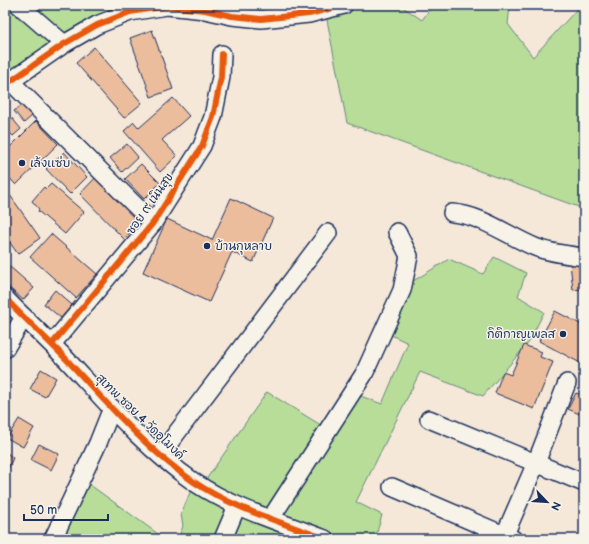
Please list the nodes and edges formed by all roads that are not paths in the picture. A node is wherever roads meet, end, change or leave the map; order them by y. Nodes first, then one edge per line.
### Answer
1 (19, 5) edge
2 (344, 5) edge
3 (64, 44) junction
4 (222, 54) dead end
5 (8, 83) edge
6 (452, 213) dead end
7 (153, 223) junction
8 (397, 232) dead end
9 (328, 233) dead end
10 (584, 257) edge
11 (5, 298) edge
12 (24, 317) junction
13 (52, 344) junction
14 (5, 349) edge
15 (567, 383) dead end
16 (112, 408) junction
17 (429, 419) dead end
18 (160, 455) junction
19 (536, 463) junction
20 (584, 483) edge
21 (392, 487) dead end
22 (237, 506) junction
23 (271, 518) junction
24 (507, 538) edge
25 (53, 539) edge
26 (223, 539) edge
27 (325, 539) edge

1 - 3 street
2 - 3 street
3 - 5 street
4 - 7 street, ซอย ๙ เนินสุข
5 - 7 street
6 - 10 street
7 - 13 street, ซอย ๙ เนินสุข
8 - 23 street
9 - 18 street
11 - 12 street, สุเทพ ซอย 4 วัดอุโมงค์
12 - 13 street, สุเทพ ซอย 4 วัดอุโมงค์
12 - 14 street
13 - 16 street, สุเทพ ซอย 4 วัดอุโมงค์
15 - 19 street
16 - 18 street, สุเทพ ซอย 4 วัดอุโมงค์
16 - 25 street
17 - 19 street
18 - 22 street, สุเทพ ซอย 4 วัดอุโมงค์
19 - 20 street
19 - 24 street
21 - 24 street
22 - 23 street, สุเทพ ซอย 4 วัดอุโมงค์
22 - 26 street
23 - 27 street, สุเทพ ซอย 4 วัดอุโมงค์

